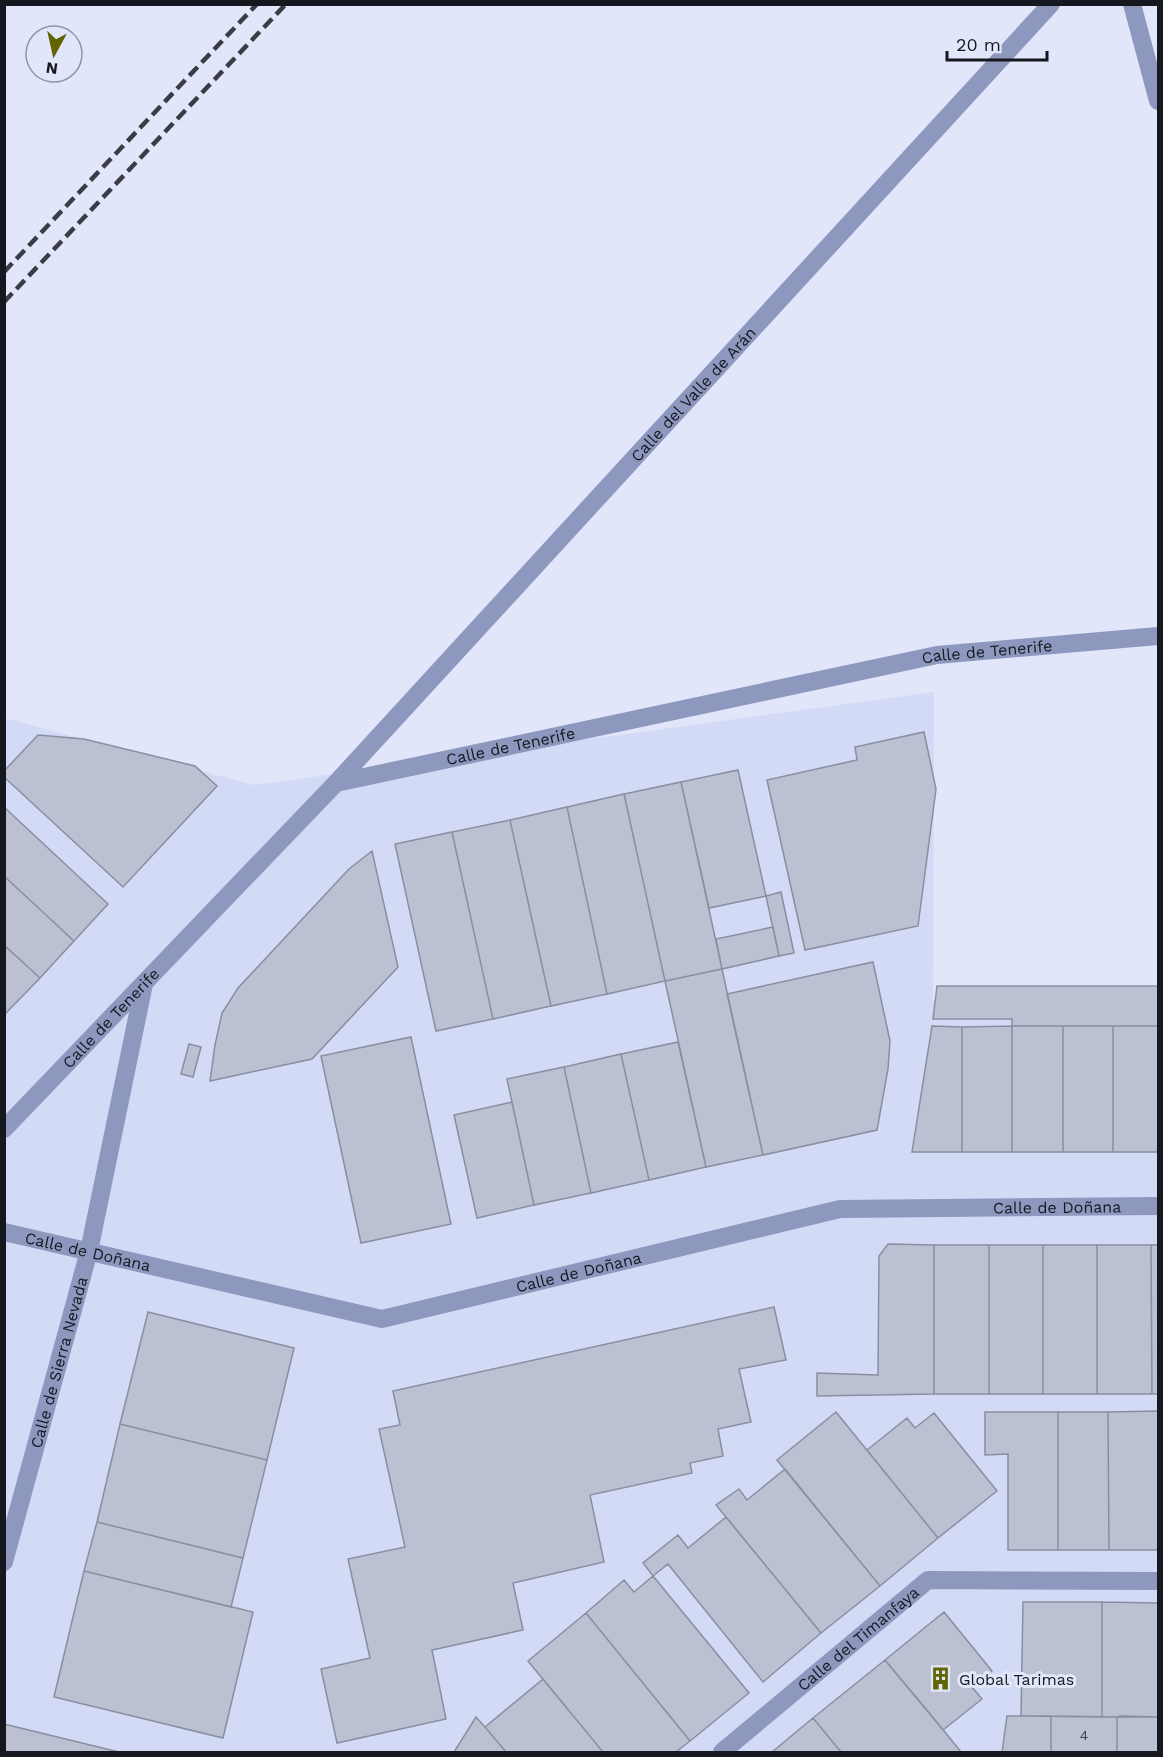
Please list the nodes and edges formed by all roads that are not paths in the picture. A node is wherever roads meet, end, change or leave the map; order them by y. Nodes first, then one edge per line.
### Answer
1 (1051, 4) edge
2 (1132, 4) edge
3 (1158, 101) edge
4 (1158, 636) edge
5 (336, 783) junction
6 (144, 984) junction
7 (4, 1130) edge
8 (1158, 1206) edge
9 (4, 1232) edge
10 (89, 1251) junction
11 (4, 1562) edge
12 (1158, 1581) edge
13 (722, 1752) edge

1 - 5 street, Calle del Valle de Arán
2 - 3 street
4 - 5 street, Calle de Tenerife
5 - 6 street, Calle de Tenerife
6 - 7 street, Calle de Tenerife
6 - 10 street, Calle de Sierra Nevada
8 - 10 street, Calle de Doñana
9 - 10 street, Calle de Doñana
10 - 11 street, Calle de Sierra Nevada
12 - 13 street, Calle del Timanfaya

